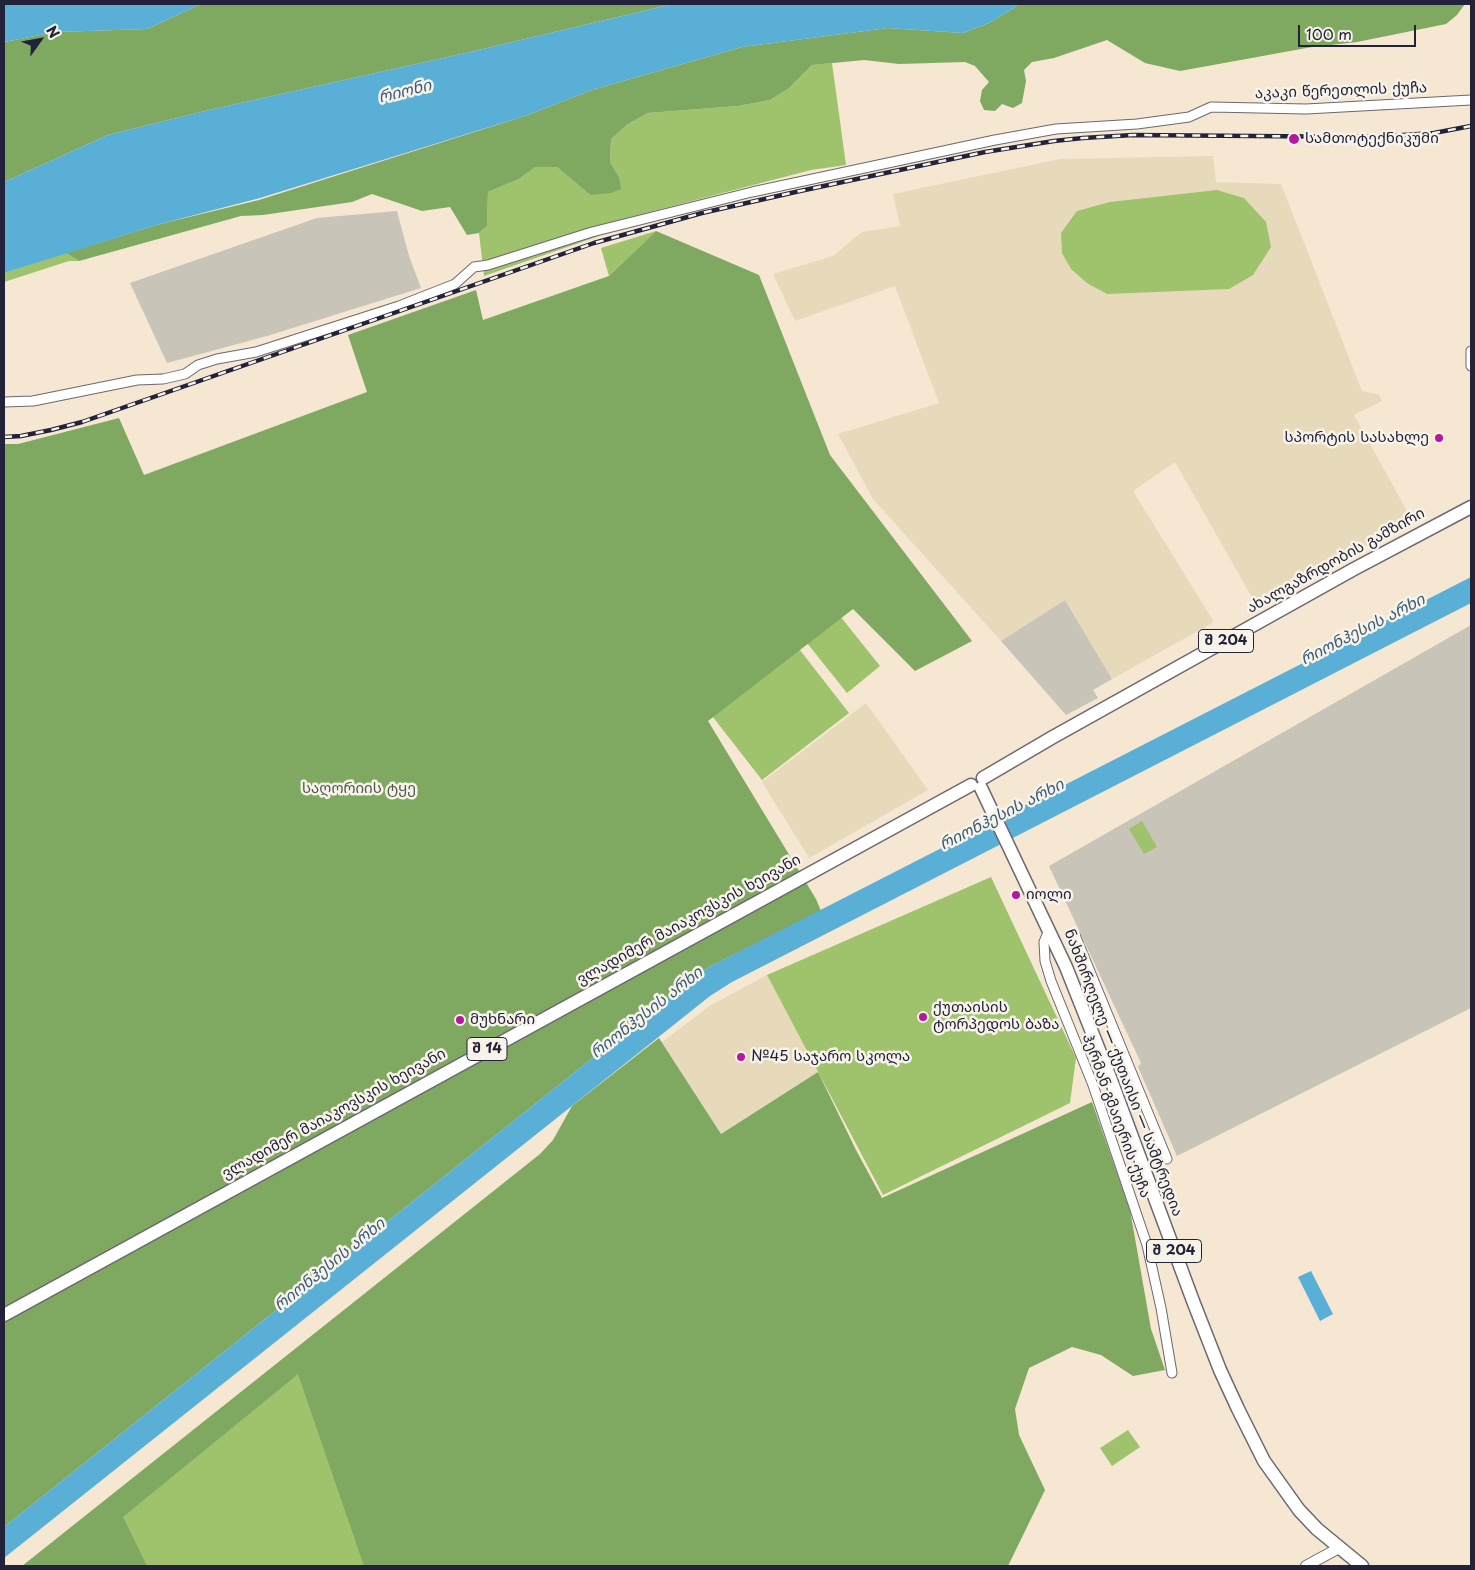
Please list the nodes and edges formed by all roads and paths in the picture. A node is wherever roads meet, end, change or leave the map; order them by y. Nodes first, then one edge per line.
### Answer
1 (1471, 100) edge
2 (1471, 351) edge
3 (1471, 366) edge
4 (4, 402) edge
5 (1471, 507) edge
6 (978, 784) junction
7 (1049, 930) junction
8 (1075, 935) dead end
9 (1167, 1159) dead end
10 (4, 1315) edge
11 (1172, 1373) dead end
12 (1339, 1548) junction
13 (1306, 1566) edge
14 (1362, 1566) edge

1 - 4 street, აკაკი წერეთლის ქუჩა
2 - 3 street
5 - 6 main road, ახალგაზრდობის გამზირი / შ 204
6 - 7 main road, ნახშირღელე — ქუთაისი — სამტრედია / შ 204
6 - 10 main road, ვლადიმერ მაიაკოვსკის ხეივანი / შ 14
7 - 11 street, ჰერმან გმაიერის ქუჩა
7 - 12 main road, ნახშირღელე — ქუთაისი — სამტრედია / შ 204
8 - 9 street
12 - 13 street
12 - 14 main road, ნახშირღელე — ქუთაისი — სამტრედია / შ 204

